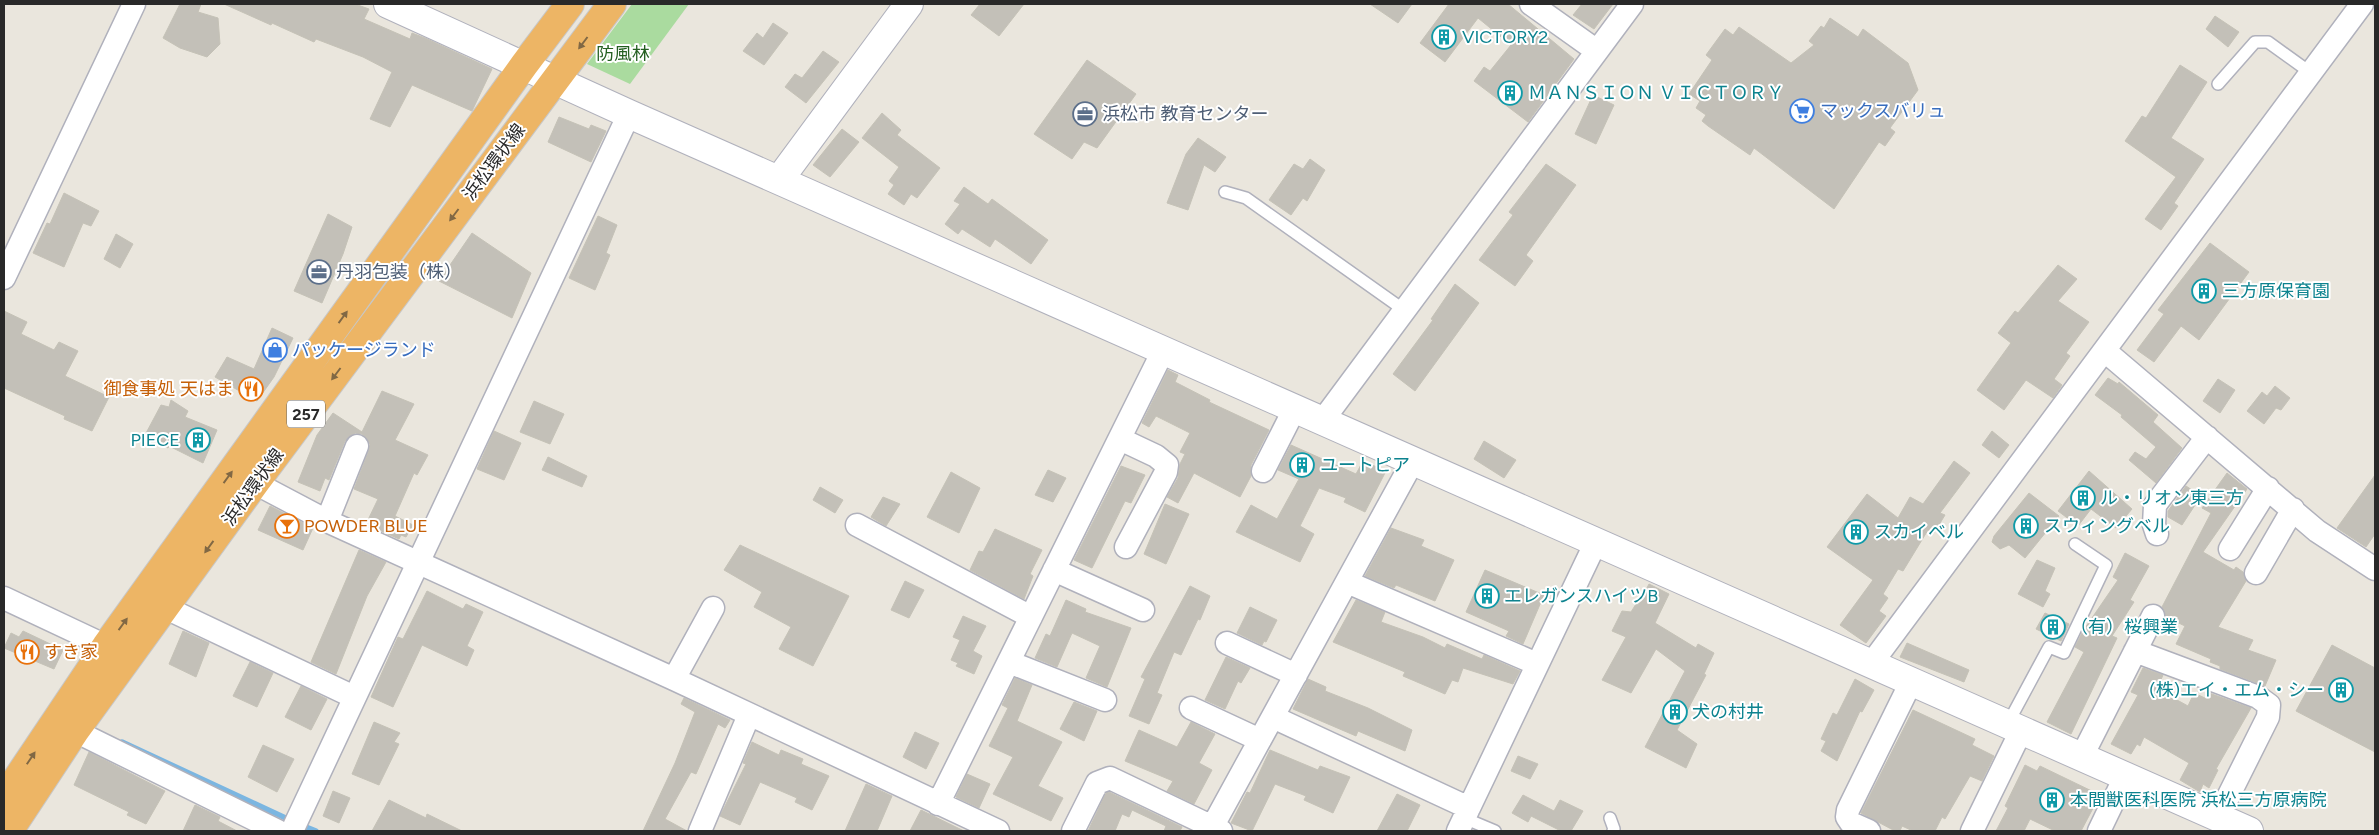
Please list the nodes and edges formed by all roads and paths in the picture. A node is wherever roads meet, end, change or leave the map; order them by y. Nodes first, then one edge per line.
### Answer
1 (134, 4) edge
2 (388, 4) edge
3 (570, 4) edge
4 (612, 4) edge
5 (908, 4) edge
6 (1531, 4) edge
7 (1632, 4) edge
8 (2362, 4) edge
9 (1597, 51) junction
10 (524, 65) junction
11 (2311, 73) junction
12 (555, 79) junction
13 (2218, 84) dead end
14 (629, 114) junction
15 (779, 180) junction
16 (1225, 192) dead end
17 (4, 278) edge
18 (1404, 310) junction
19 (1164, 350) junction
20 (2105, 351) junction
21 (1295, 408) junction
22 (1322, 420) junction
23 (2206, 436) junction
24 (1120, 439) junction
25 (356, 446) dead end
26 (1413, 461) junction
27 (1263, 471) dead end
28 (255, 483) junction
29 (2268, 488) junction
30 (2293, 508) junction
31 (327, 521) junction
32 (857, 525) dead end
33 (2157, 534) dead end
34 (1596, 542) junction
35 (2075, 544) dead end
36 (1126, 547) dead end
37 (2230, 549) dead end
38 (417, 562) junction
39 (2375, 569) edge
40 (1054, 570) junction
41 (2256, 573) dead end
42 (1347, 582) junction
43 (4, 598) edge
44 (166, 608) junction
45 (713, 608) dead end
46 (1143, 610) dead end
47 (2153, 616) dead end
48 (1031, 617) junction
49 (1227, 643) dead end
50 (106, 646) junction
51 (2135, 651) junction
52 (1009, 662) junction
53 (1537, 664) junction
54 (1871, 664) junction
55 (1296, 675) junction
56 (674, 679) junction
57 (1911, 682) junction
58 (354, 697) junction
59 (1105, 700) dead end
60 (1191, 708) dead end
61 (749, 715) junction
62 (1272, 717) junction
63 (2014, 728) junction
64 (75, 731) junction
65 (1260, 740) junction
66 (2081, 758) junction
67 (2125, 778) junction
68 (4, 798) edge
69 (938, 804) junction
70 (2218, 817) junction
71 (1610, 818) dead end
72 (1464, 819) edge
73 (290, 827) edge
74 (984, 828) edge
75 (1214, 830) edge
76 (9, 831) edge
77 (700, 831) edge
78 (1073, 831) edge
79 (1496, 831) edge
80 (1613, 831) edge
81 (1869, 831) edge
82 (1972, 831) edge
83 (2099, 831) edge
84 (2249, 831) edge

1 - 17 street
2 - 10 street
3 - 10 highway, 浜松環状線 / 257
4 -> 12 highway, 浜松環状線 / 257
5 - 15 street
6 - 9 street
7 - 9 street
8 - 11 street
9 - 18 street
10 - 12 street
50 -> 10 highway, 浜松環状線 / 257
11 - 13 lane
11 - 20 street
12 - 14 street
12 -> 28 highway, 浜松環状線 / 257
14 - 15 street
14 - 38 street
15 - 19 street
16 - 18 lane
18 - 22 street
19 - 21 street
19 - 24 street
20 - 23 street
20 - 54 street
21 - 22 street
21 - 27 street
22 - 26 street
23 - 29 street
23 - 33 street
24 - 36 street
24 - 40 street
25 - 31 street
26 - 34 street
26 - 42 street
28 - 31 street
28 -> 44 highway, 浜松環状線 / 257
29 - 30 street
29 - 37 street
30 - 39 street
30 - 41 street
31 - 38 street
32 - 48 street
34 - 53 street
34 - 54 street
35 - 63 lane
38 - 56 street
38 - 58 street
40 - 46 street
40 - 48 street
42 - 53 street
42 - 55 street
43 - 50 street
44 - 58 street
44 - 64 highway, 浜松環状線 / 257
45 - 56 street
47 - 51 street
48 - 52 street
49 - 55 street
68 -> 50 highway, 浜松環状線 / 257
51 - 66 street
51 - 70 street
52 - 59 street
52 - 69 street
53 - 72 street
54 - 57 street
55 - 62 street
56 - 61 street
57 - 63 street
57 - 81 street
58 - 73 street
60 - 65 street
61 - 69 street
61 - 77 street
62 - 65 street
62 - 72 street
63 - 66 street
63 - 82 street
64 - 73 street
64 - 76 highway, 浜松環状線 / 257
65 - 75 street
66 - 67 street
67 - 70 street
67 - 83 street
69 - 74 street
70 - 84 street
71 - 80 lane
72 - 79 lane
75 - 78 street

